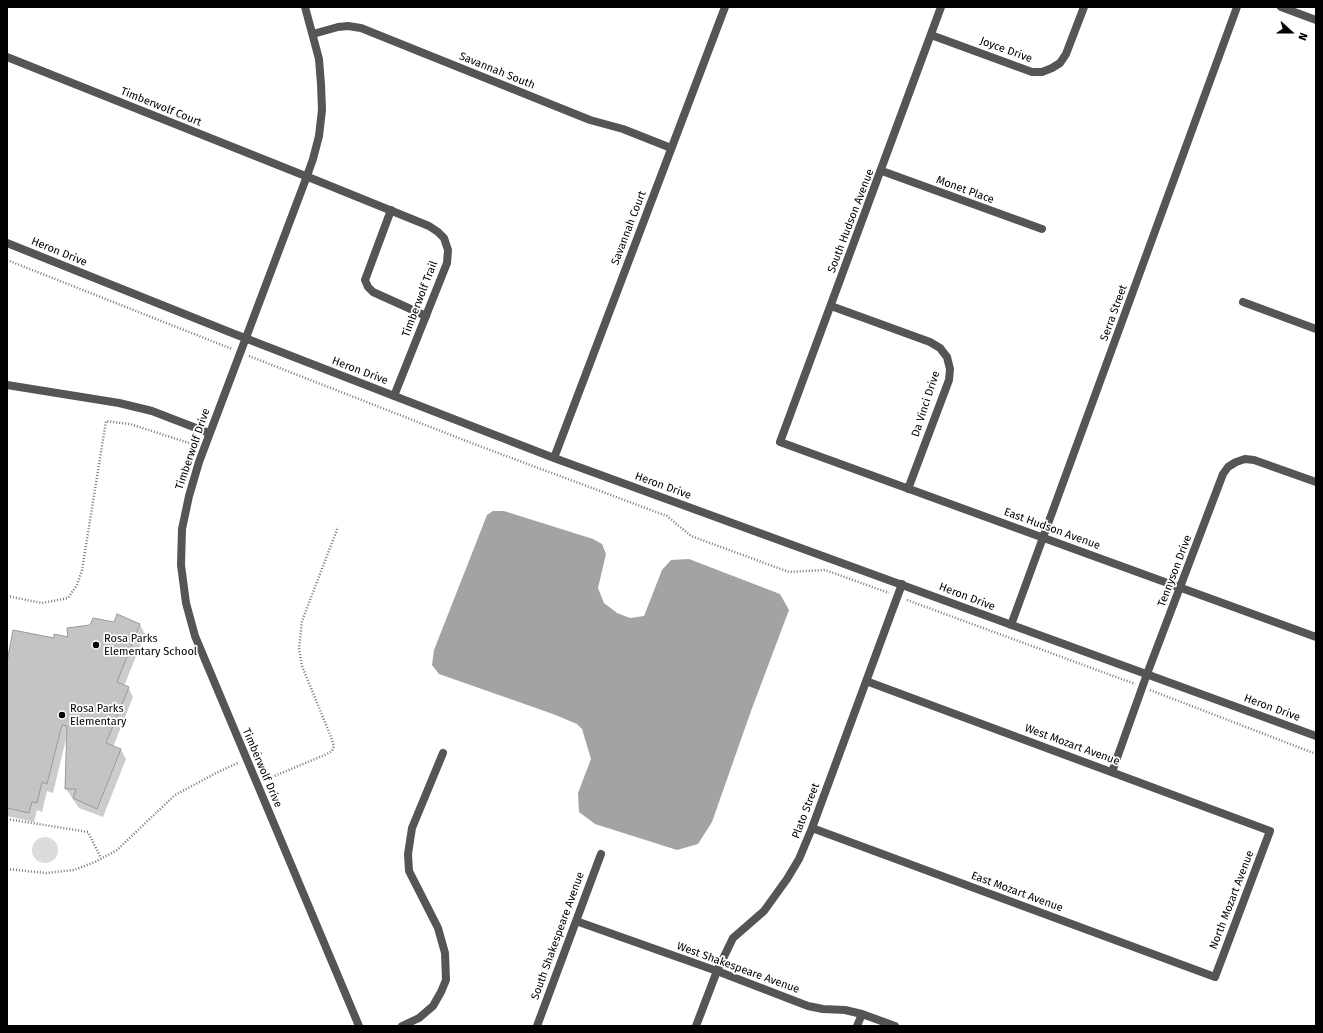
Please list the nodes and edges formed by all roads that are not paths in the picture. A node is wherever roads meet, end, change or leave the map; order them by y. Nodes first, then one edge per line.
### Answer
1 (305, 7) edge
2 (725, 7) edge
3 (941, 7) edge
4 (1084, 7) edge
5 (1237, 7) edge
6 (1281, 7) edge
7 (1316, 20) edge
8 (313, 34) junction
9 (931, 35) junction
10 (7, 58) edge
11 (671, 148) junction
12 (882, 170) junction
13 (307, 176) junction
14 (391, 210) junction
15 (1042, 229) dead end
16 (7, 244) edge
17 (1243, 302) dead end
18 (831, 306) junction
19 (426, 316) junction
20 (1316, 329) edge
21 (245, 338) junction
22 (7, 385) edge
23 (394, 396) junction
24 (209, 433) junction
25 (780, 442) joint
26 (554, 458) junction
27 (1316, 482) edge
28 (908, 489) junction
29 (1044, 538) junction
30 (902, 584) junction
31 (1180, 588) junction
32 (1011, 625) junction
33 (1316, 637) edge
34 (1147, 674) junction
35 (866, 681) junction
36 (1316, 736) edge
37 (443, 753) dead end
38 (1112, 772) junction
39 (812, 828) junction
40 (1270, 831) joint
41 (601, 854) dead end
42 (576, 921) junction
43 (717, 971) junction
44 (1215, 977) joint
45 (862, 1014) junction
46 (359, 1026) edge
47 (402, 1026) edge
48 (537, 1026) edge
49 (696, 1026) edge
50 (857, 1026) edge
51 (895, 1026) edge

1 - 8 street, Timberwolf Drive
2 - 11 street, Savannah Court
3 - 9 street, South Hudson Avenue
4 - 9 street, Joyce Drive
5 - 29 street, Serra Street
6 - 7 street
8 - 11 street, Savannah South
8 - 13 street, Timberwolf Drive
9 - 12 street, South Hudson Avenue
10 - 13 street, Timberwolf Court
11 - 26 street, Savannah Court
12 - 15 street, Monet Place
12 - 18 street, South Hudson Avenue
13 - 14 street, Timberwolf Trail
13 - 21 street, Timberwolf Drive
14 - 19 street, Timberwolf Trail
14 - 19 street
16 - 21 street, Heron Drive
17 - 20 street
18 - 25 street, South Hudson Avenue
18 - 28 street, Da Vinci Drive
19 - 23 street, Timberwolf Trail
21 - 23 street, Heron Drive
21 - 24 street, Timberwolf Drive
22 - 24 street
23 - 26 street, Heron Drive
24 - 46 street, Timberwolf Drive
25 - 28 street, East Hudson Avenue
26 - 30 street, Heron Drive
27 - 31 street, Tennyson Drive
28 - 29 street, East Hudson Avenue
29 - 31 street, East Hudson Avenue
29 - 32 street, Serra Street
30 - 32 street, Heron Drive
30 - 35 street, Plato Street
31 - 33 street, East Hudson Avenue
31 - 34 street, Tennyson Drive
32 - 34 street, Heron Drive
34 - 36 street, Heron Drive
34 - 38 street, Tennyson Drive
35 - 38 street, West Mozart Avenue
35 - 39 street, Plato Street
37 - 47 street
38 - 40 street, West Mozart Avenue
39 - 43 street, Plato Street
39 - 44 street, East Mozart Avenue
40 - 44 street, North Mozart Avenue
41 - 42 street, South Shakespeare Avenue
42 - 43 street, West Shakespeare Avenue
42 - 48 street, South Shakespeare Avenue
43 - 45 street, West Shakespeare Avenue
43 - 49 street, Plato Street
45 - 50 street
45 - 51 street, West Shakespeare Avenue

